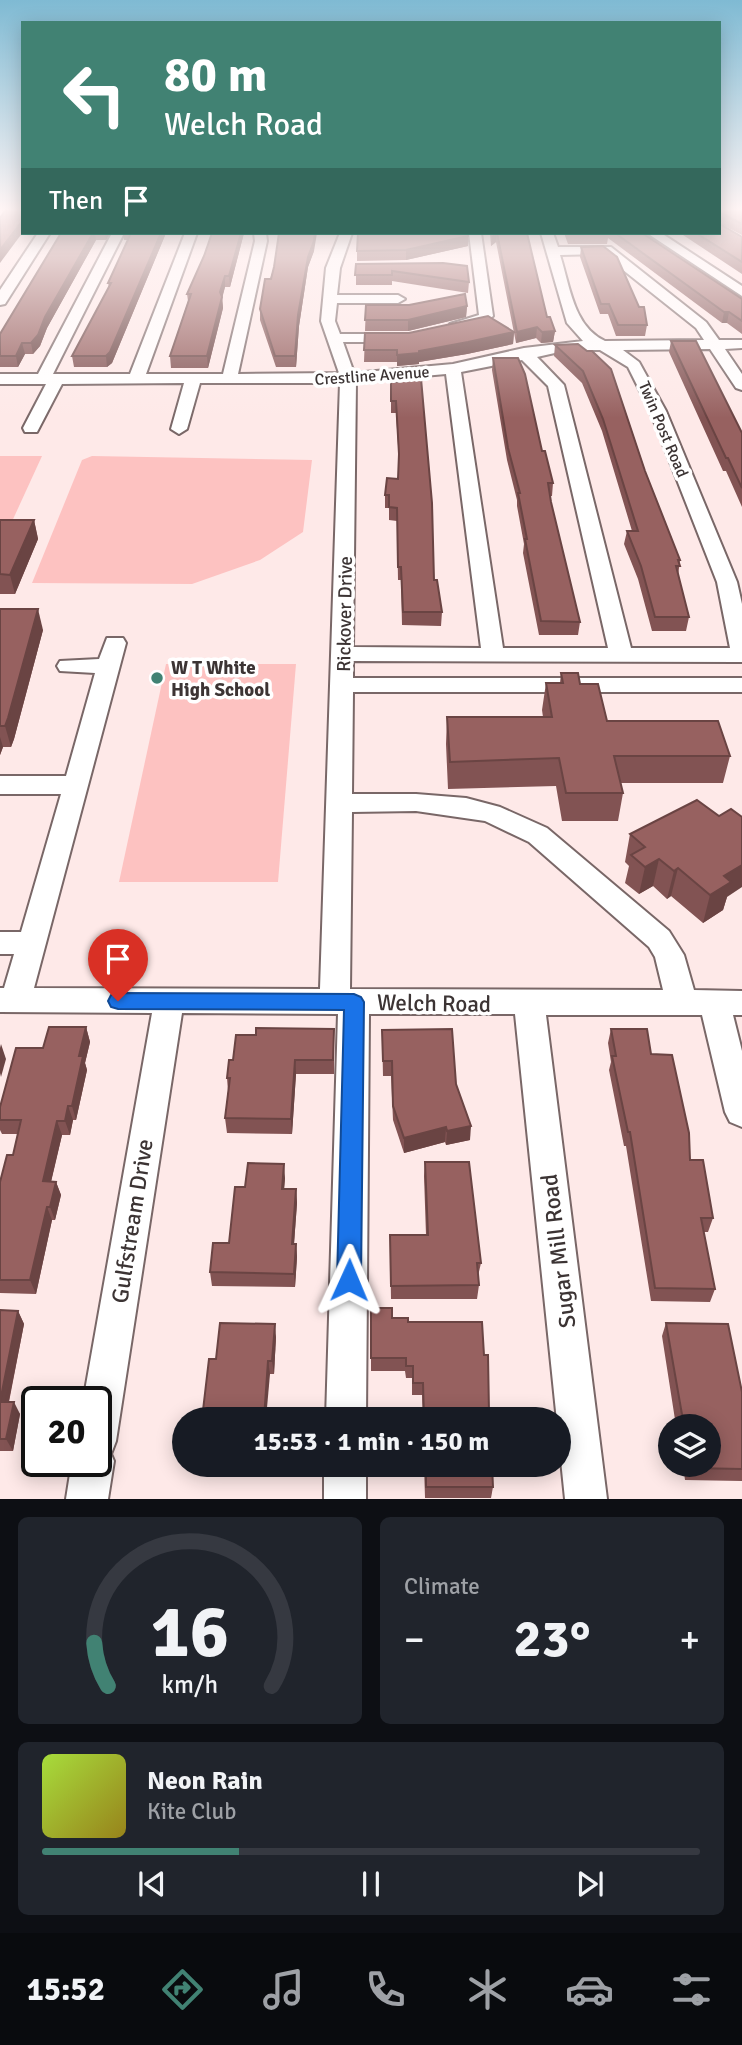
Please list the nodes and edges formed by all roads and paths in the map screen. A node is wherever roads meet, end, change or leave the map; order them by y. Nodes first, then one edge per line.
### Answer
1 (15, 278) edge
2 (97, 278) edge
3 (174, 278) edge
4 (252, 278) edge
5 (332, 278) edge
6 (476, 278) edge
7 (560, 278) edge
8 (641, 278) edge
9 (721, 278) edge
10 (742, 292) edge
11 (329, 299) junction
12 (398, 299) dead end
13 (0, 301) edge
14 (444, 330) edge
15 (333, 338) junction
16 (408, 338) edge
17 (597, 343) junction
18 (714, 344) junction
19 (742, 344) edge
20 (524, 353) junction
21 (453, 369) junction
22 (0, 379) edge
23 (49, 379) junction
24 (136, 379) junction
25 (348, 379) junction
26 (193, 380) junction
27 (229, 380) junction
28 (742, 385) edge
29 (31, 428) dead end
30 (179, 429) dead end
31 (116, 643) dead end
32 (344, 654) junction
33 (493, 654) junction
34 (565, 654) junction
35 (621, 654) junction
36 (742, 655) edge
37 (68, 666) dead end
38 (109, 666) junction
39 (342, 685) junction
40 (571, 685) junction
41 (742, 685) edge
42 (0, 785) edge
43 (76, 785) junction
44 (338, 803) junction
45 (0, 943) edge
46 (32, 943) junction
47 (8, 1000) edge
48 (169, 1001) junction
49 (344, 1002) junction
50 (682, 1003) junction
51 (728, 1003) edge
52 (529, 1004) junction
53 (742, 1112) edge
54 (105, 1386) edge
55 (346, 1407) edge
56 (90, 1477) edge
57 (345, 1477) edge
58 (87, 1499) edge
59 (345, 1499) edge
60 (586, 1499) edge

1 - 13 street
2 - 23 street
3 - 24 street
4 - 27 street
5 - 11 street, Rickover Drive
6 - 14 street
7 - 17 street, Twin Post Road
8 - 18 street
9 - 10 street
11 - 12 street
11 - 15 street, Rickover Drive
15 - 16 street
15 - 25 street, Rickover Drive
17 - 18 street, Crestline Avenue
17 - 20 street, Crestline Avenue
17 - 36 street, Twin Post Road
18 - 19 street, Crestline Avenue
18 - 28 street
20 - 21 street, Crestline Avenue
20 - 35 street
21 - 25 street, Crestline Avenue
21 - 33 street
22 - 23 street, Crestline Avenue
23 - 24 street, Crestline Avenue
23 - 29 street
24 - 26 street, Crestline Avenue
25 - 27 street, Crestline Avenue
25 - 32 street, Rickover Drive
26 - 27 street, Crestline Avenue
26 - 30 street
31 - 38 street
32 - 33 street
32 - 39 street, Rickover Drive
33 - 34 street
34 - 35 street
34 - 40 street
35 - 36 street
37 - 38 street
38 - 43 street
39 - 40 street
39 - 44 street, Rickover Drive
40 - 41 street
42 - 43 street
43 - 46 street
44 - 49 street, Rickover Drive
44 - 50 street
45 - 46 street
46 - 47 street
47 - 48 street, Welch Road
48 - 49 street, Welch Road
48 - 54 street, Gulfstream Drive
49 - 52 street, Welch Road
49 - 55 street, Rickover Drive
50 - 51 street, Welch Road
50 - 52 street, Welch Road
51 - 53 street
52 - 60 street, Sugar Mill Road
56 - 58 street
57 - 59 street

